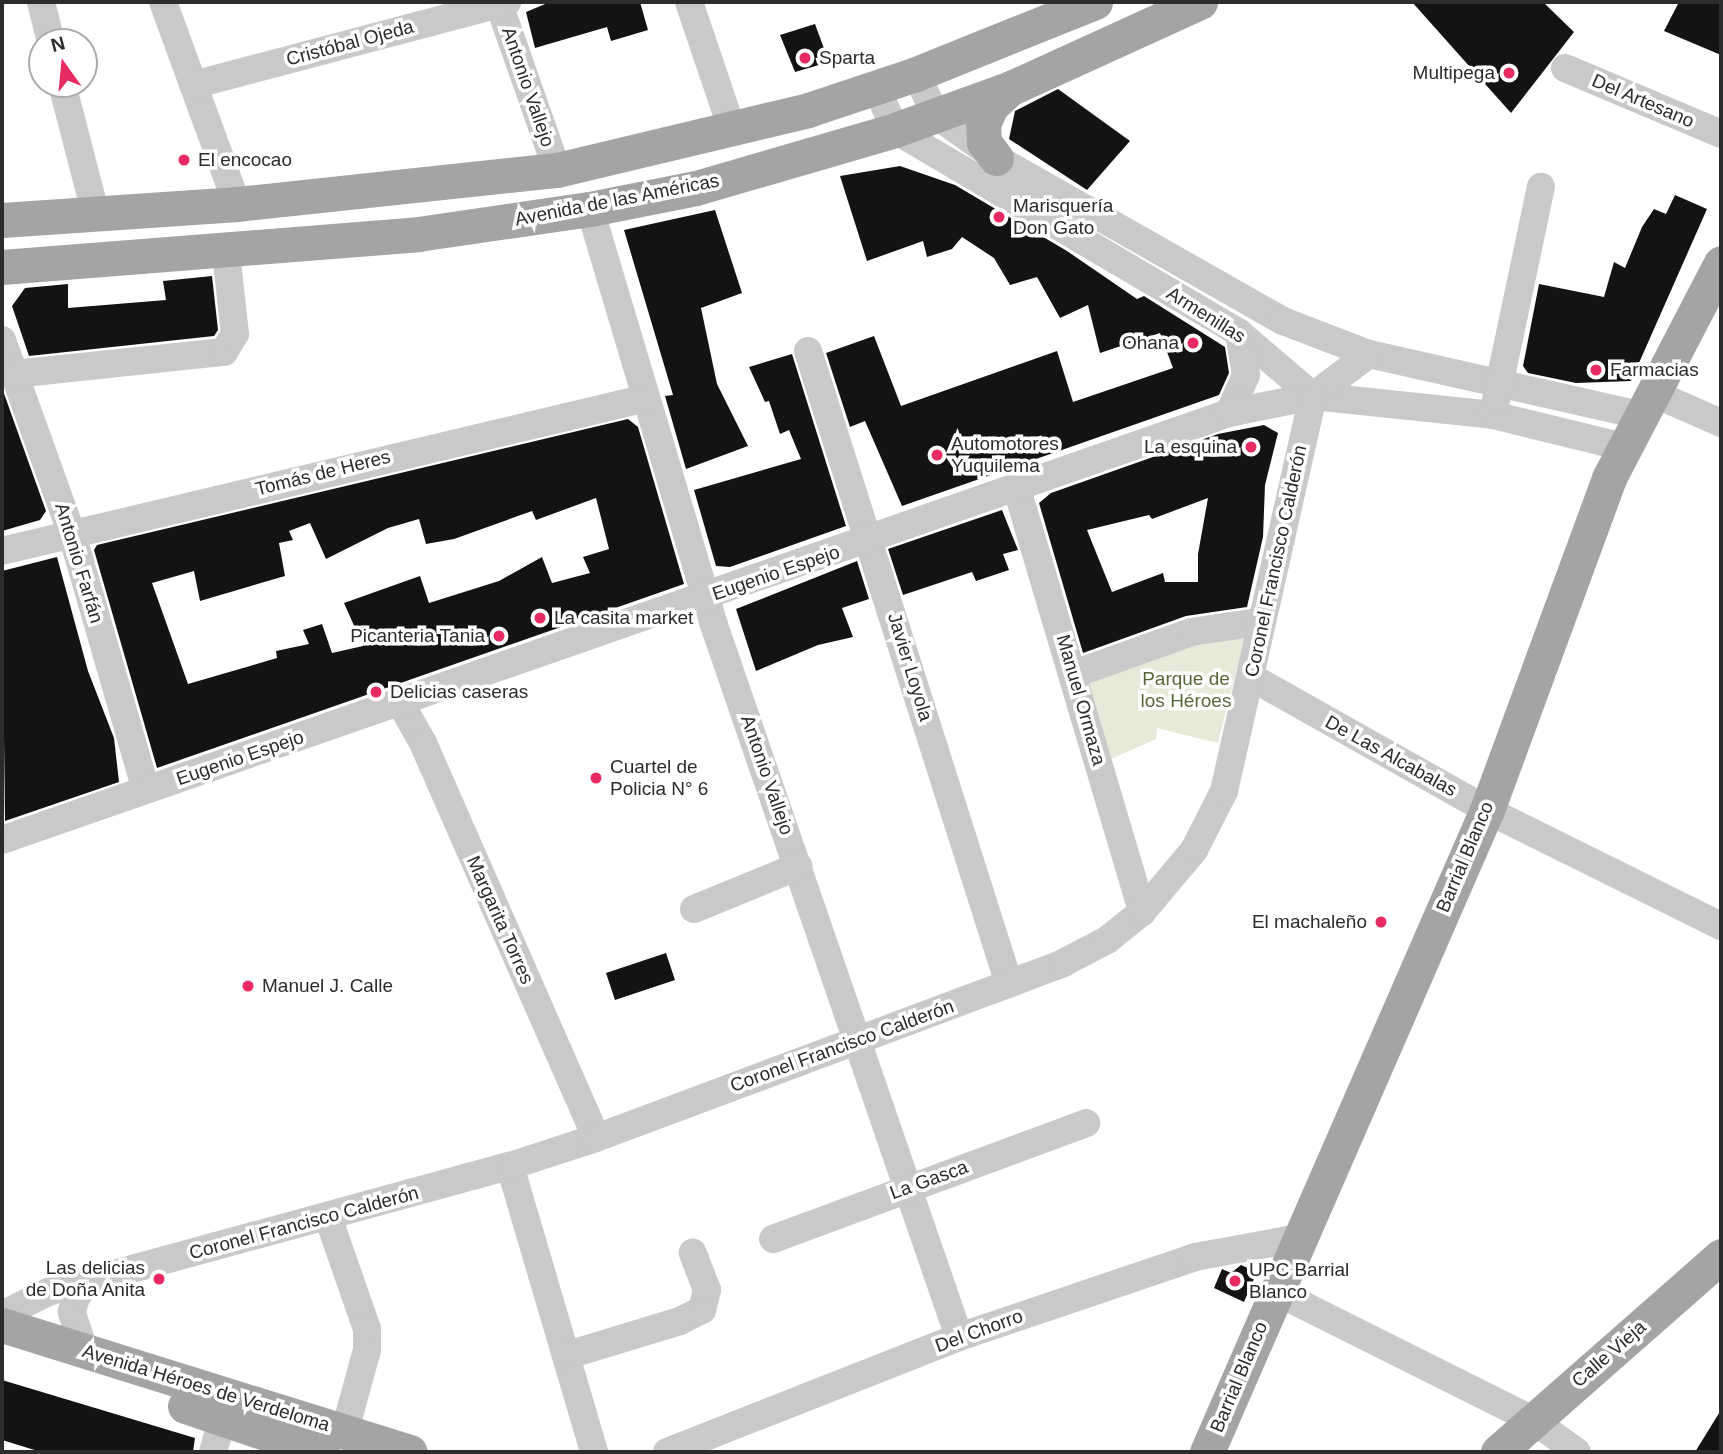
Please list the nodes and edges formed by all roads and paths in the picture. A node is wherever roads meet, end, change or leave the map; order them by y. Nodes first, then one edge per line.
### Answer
1 (41, 2) edge
2 (163, 2) edge
3 (689, 2) edge
4 (1095, 2) edge
5 (1200, 2) edge
6 (503, 3) edge
7 (48, 28) edge
8 (1565, 68) dead end
9 (916, 74) junction
10 (193, 85) junction
11 (877, 88) junction
12 (1011, 88) junction
13 (66, 98) edge
14 (936, 115) junction
15 (732, 129) junction
16 (895, 130) junction
17 (1721, 134) edge
18 (996, 158) junction
19 (557, 170) junction
20 (1541, 187) dead end
21 (237, 204) junction
22 (590, 209) junction
23 (95, 212) junction
24 (2, 220) edge
25 (226, 252) junction
26 (1721, 263) edge
27 (2, 267) edge
28 (1239, 333) junction
29 (2, 340) edge
30 (808, 351) dead end
31 (1369, 354) junction
32 (14, 374) junction
33 (1499, 384) junction
34 (1313, 396) junction
35 (646, 398) junction
36 (1647, 404) junction
37 (1229, 413) junction
38 (1493, 415) junction
39 (1721, 423) edge
40 (1623, 447) junction
41 (1017, 489) junction
42 (72, 534) junction
43 (870, 541) junction
44 (2, 551) edge
45 (707, 596) junction
46 (1259, 622) junction
47 (1073, 674) junction
48 (1251, 677) junction
49 (401, 704) junction
50 (146, 790) junction
51 (1487, 810) junction
52 (2, 840) edge
53 (799, 866) junction
54 (694, 909) dead end
55 (1142, 912) junction
56 (1721, 926) edge
57 (1009, 984) junction
58 (858, 1039) junction
59 (1086, 1124) dead end
60 (596, 1138) junction
61 (510, 1166) junction
62 (910, 1187) junction
63 (328, 1217) junction
64 (1299, 1238) junction
65 (773, 1239) dead end
66 (692, 1253) dead end
67 (1721, 1256) edge
68 (89, 1281) junction
69 (1275, 1291) junction
70 (2, 1315) edge
71 (2, 1325) edge
72 (960, 1337) junction
73 (2, 1346) edge
74 (84, 1350) junction
75 (568, 1355) junction
76 (223, 1418) junction
77 (1533, 1420) junction
78 (334, 1441) edge
79 (213, 1452) edge
80 (410, 1452) edge
81 (594, 1452) edge
82 (667, 1452) edge
83 (1207, 1452) edge
84 (1498, 1452) edge
85 (1577, 1452) edge

1 - 7 street
2 - 10 street
3 - 15 street
4 - 9 main road
5 - 12 main road, Avenida de las Américas
6 - 10 street, Cristóbal Ojeda
6 - 19 street, Antonio Vallejo
8 - 17 street, Del Artesano
9 - 11 main road
9 - 14 street, Armenillas
10 - 21 street
11 - 15 main road
11 - 16 street
12 - 14 main road, Avenida de las Américas
12 - 18 main road
13 - 23 street
14 - 16 main road, Avenida de las Américas
14 - 18 street, Armenillas
15 - 19 main road
16 - 22 main road, Avenida de las Américas
16 - 28 street, Armenillas
18 - 31 street, Armenillas
19 - 21 main road
20 - 33 street
21 - 23 main road
22 - 25 main road, Avenida de las Américas
22 - 35 street, Antonio Vallejo
23 - 24 main road
25 - 27 main road, Avenida de las Américas
25 - 32 street
26 - 36 main road, Barrial Blanco
28 - 34 street, Armenillas
28 - 37 street
29 - 32 street, Antonio Farfán
30 - 43 street, Javier Loyola
31 - 33 street, Armenillas
31 - 34 street
32 - 42 street, Antonio Farfán
33 - 36 street, Armenillas
33 - 38 street
34 - 37 street, Eugenio Espejo
34 - 38 street
34 - 46 street, Coronel Francisco Calderón
35 - 42 street, Tomás de Heres
35 - 45 street, Antonio Vallejo
36 - 39 street, Armenillas
36 - 40 main road, Barrial Blanco
37 - 41 street, Eugenio Espejo
38 - 40 street
40 - 51 main road, Barrial Blanco
41 - 43 street, Eugenio Espejo
41 - 47 street, Manuel Ormaza
42 - 44 street, Tomás de Heres
42 - 50 street, Antonio Farfán
43 - 45 street, Eugenio Espejo
43 - 57 street, Javier Loyola
45 - 49 street, Eugenio Espejo
45 - 53 street, Antonio Vallejo
46 - 47 street
46 - 48 street, Coronel Francisco Calderón
47 - 55 street, Manuel Ormaza
48 - 51 street, De Las Alcabalas
48 - 55 street, Coronel Francisco Calderón
49 - 50 street, Eugenio Espejo
49 - 60 street, Margarita Torres
50 - 52 street, Eugenio Espejo
51 - 56 street, De Las Alcabalas
51 - 64 main road, Barrial Blanco
53 - 54 street
53 - 58 street, Antonio Vallejo
55 - 57 street, Coronel Francisco Calderón
57 - 58 street, Coronel Francisco Calderón
58 - 60 street, Coronel Francisco Calderón
58 - 62 street, Antonio Vallejo
59 - 62 street, La Gasca
60 - 61 street, Coronel Francisco Calderón
61 - 63 street, Coronel Francisco Calderón
61 - 75 street
62 - 65 street, La Gasca
62 - 72 street, Antonio Vallejo
63 - 68 street, Coronel Francisco Calderón
63 - 78 street
64 - 69 main road, Barrial Blanco
64 - 72 street, Del Chorro
66 - 75 street
67 - 77 main road, Calle Vieja
68 - 70 street, Coronel Francisco Calderón
68 - 74 street
69 - 77 street
69 - 83 main road, Barrial Blanco
71 - 74 main road, Avenida Héroes de Verdeloma
72 - 82 street, Del Chorro
73 - 76 main road, Avenida Héroes de Verdeloma
74 - 78 main road, Avenida Héroes de Verdeloma
75 - 81 street
76 - 78 main road, Avenida Héroes de Verdeloma
76 - 79 street
77 - 84 main road, Calle Vieja
77 - 85 street
78 - 80 main road, Avenida Héroes de Verdeloma

